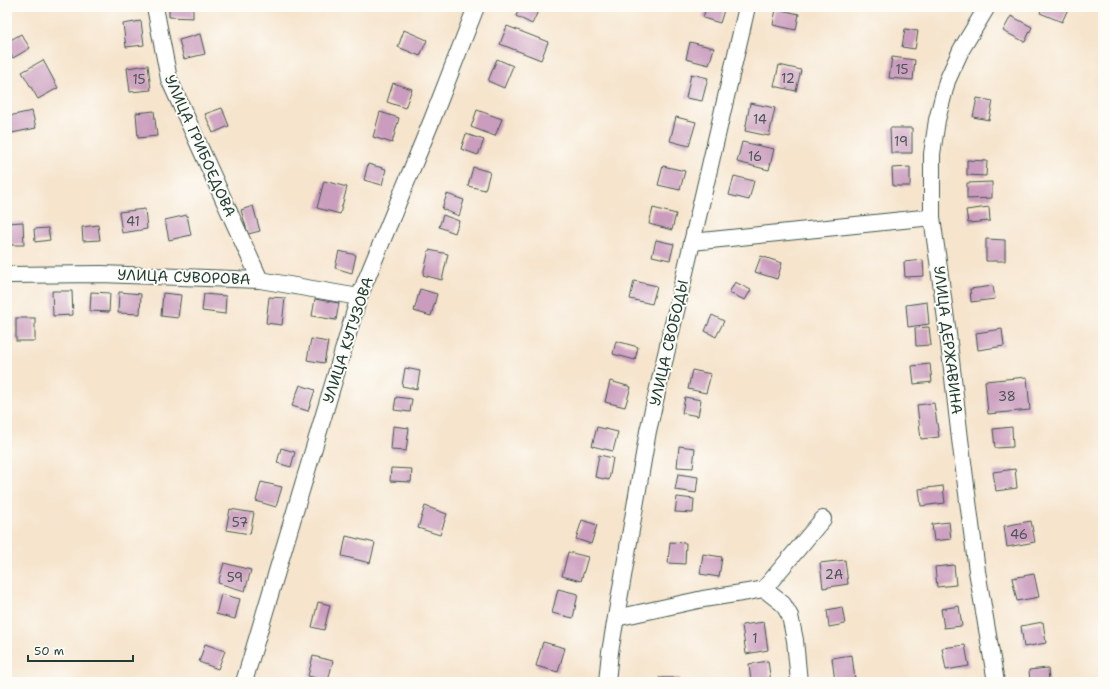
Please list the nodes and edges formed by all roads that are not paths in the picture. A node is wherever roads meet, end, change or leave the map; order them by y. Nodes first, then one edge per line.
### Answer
1 (155, 7) edge
2 (476, 7) edge
3 (747, 7) edge
4 (987, 7) edge
5 (932, 217) junction
6 (692, 242) junction
7 (7, 275) edge
8 (260, 280) junction
9 (359, 297) junction
10 (823, 519) dead end
11 (764, 589) junction
12 (616, 618) junction
13 (244, 682) edge
14 (607, 682) edge
15 (799, 682) edge
16 (996, 682) edge

1 - 8 street, УЛИЦА ГРИБОЕДОВА
2 - 9 street, УЛИЦА КУТУЗОВА
3 - 6 street, УЛИЦА СВОБОДЫ
4 - 5 street, УЛИЦА ДЕРЖАВИНА
5 - 6 street
5 - 16 street, УЛИЦА ДЕРЖАВИНА
6 - 12 street, УЛИЦА СВОБОДЫ
7 - 8 street, УЛИЦА СУВОРОВА
8 - 9 street, УЛИЦА СУВОРОВА
9 - 13 street, УЛИЦА КУТУЗОВА
10 - 11 street
11 - 12 street
11 - 15 street
12 - 14 street, УЛИЦА СВОБОДЫ

